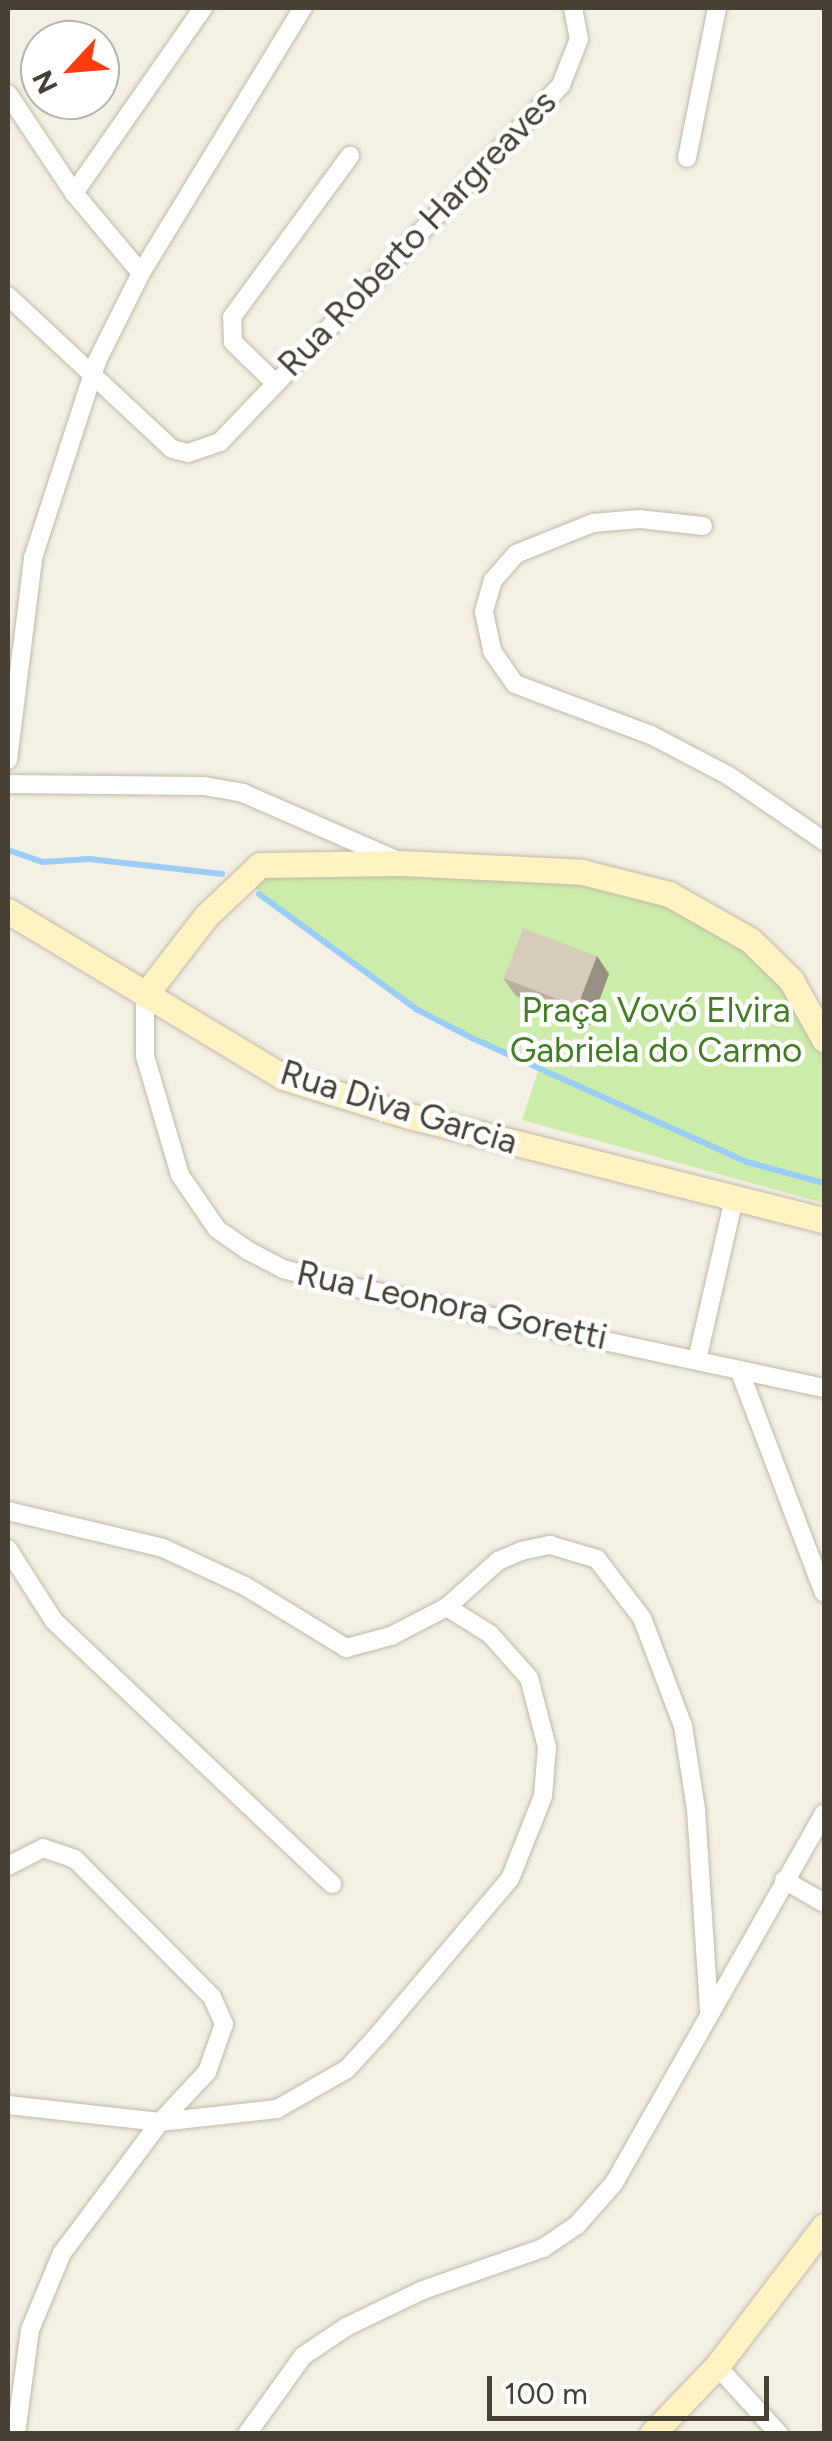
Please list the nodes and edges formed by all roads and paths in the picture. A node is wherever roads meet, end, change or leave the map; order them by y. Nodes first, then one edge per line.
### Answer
1 (203, 8) edge
2 (303, 8) edge
3 (572, 8) edge
4 (717, 8) edge
5 (8, 94) edge
6 (350, 156) dead end
7 (687, 158) dead end
8 (74, 193) junction
9 (141, 273) junction
10 (8, 296) edge
11 (92, 381) junction
12 (274, 382) junction
13 (703, 526) dead end
14 (8, 760) edge
15 (8, 784) edge
16 (824, 841) edge
17 (401, 863) junction
18 (8, 911) edge
19 (144, 995) junction
20 (824, 1040) edge
21 (734, 1198) junction
22 (824, 1220) edge
23 (697, 1360) junction
24 (740, 1372) junction
25 (824, 1388) edge
26 (8, 1510) edge
27 (8, 1548) edge
28 (824, 1593) edge
29 (447, 1606) junction
30 (824, 1814) edge
31 (8, 1866) edge
32 (784, 1880) junction
33 (332, 1884) dead end
34 (824, 1903) edge
35 (708, 2012) junction
36 (8, 2105) edge
37 (160, 2122) junction
38 (824, 2226) edge
39 (717, 2366) junction
40 (16, 2434) edge
41 (247, 2434) edge
42 (652, 2434) edge
43 (778, 2434) edge

1 - 8 street
2 - 9 street
3 - 12 street, Rua Roberto Hargreaves
4 - 7 street
5 - 8 street
6 - 12 street
8 - 9 street
9 - 11 street
10 - 11 street
11 - 12 street, Rua Roberto Hargreaves
11 - 14 street
13 - 16 street
15 - 17 street
17 - 19 street
17 - 20 street
18 - 19 street, Rua Diva Garcia
19 - 21 street, Rua Diva Garcia
19 - 23 street, Rua Leonora Goretti
21 - 22 street, Rua Diva Garcia
21 - 23 street
23 - 24 street, Rua Leonora Goretti
24 - 25 street, Rua Leonora Goretti
24 - 28 street
26 - 29 street
27 - 33 street
29 - 35 street
29 - 37 street
30 - 32 street
31 - 37 street
32 - 34 street
32 - 35 street
35 - 41 street
36 - 37 street
37 - 40 street
38 - 39 street
39 - 42 street
39 - 43 street

